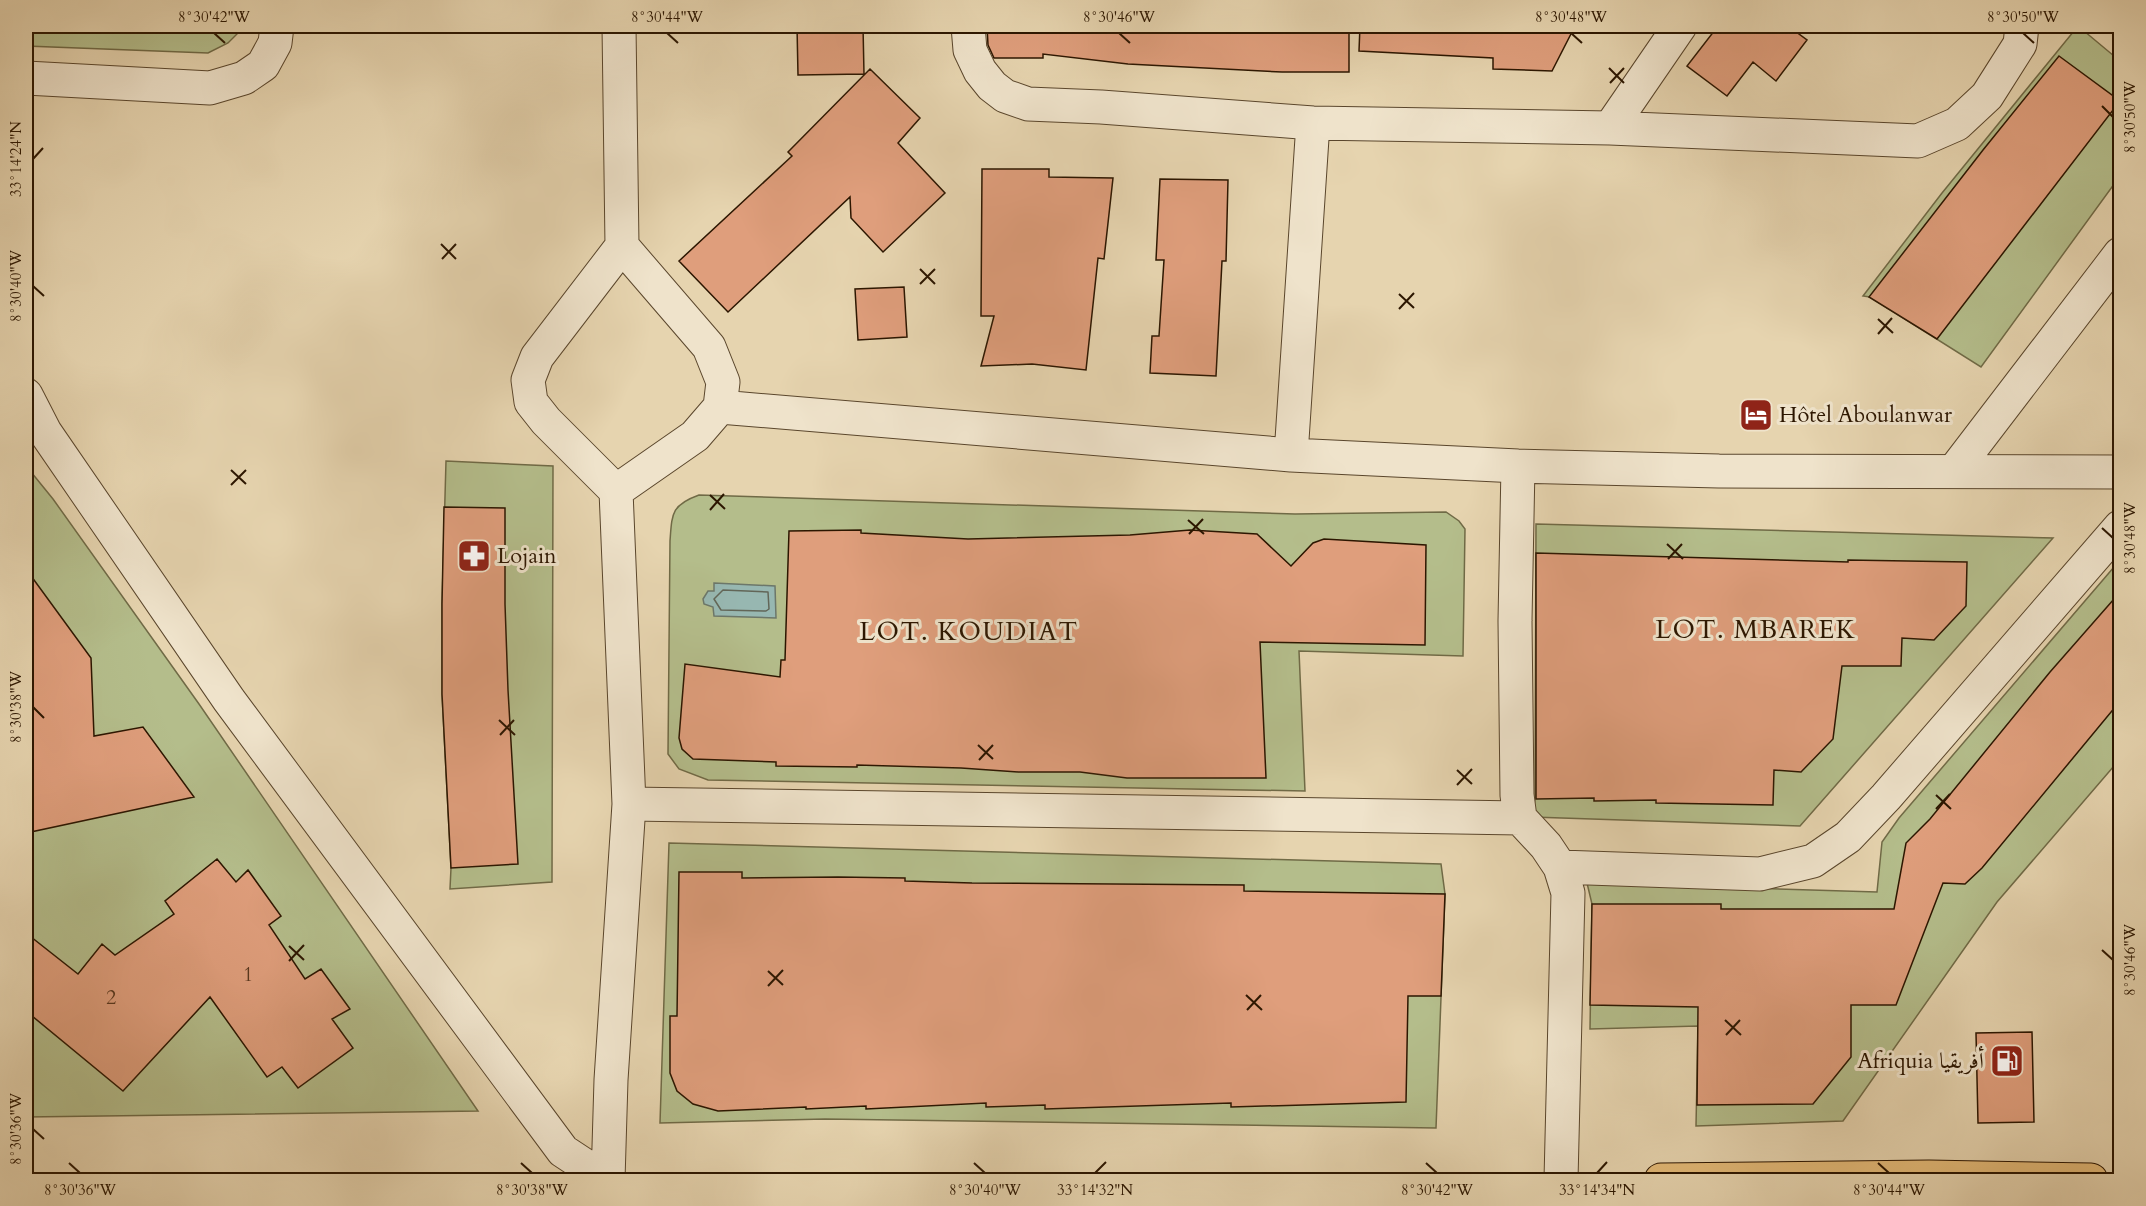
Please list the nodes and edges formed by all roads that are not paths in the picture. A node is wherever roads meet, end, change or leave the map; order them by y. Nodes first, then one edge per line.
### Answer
1 (277, 26) edge
2 (619, 26) edge
3 (968, 26) edge
4 (1680, 26) edge
5 (2022, 26) edge
6 (26, 78) edge
7 (1313, 123) junction
8 (1610, 128) junction
9 (622, 246) junction
10 (2121, 254) edge
11 (26, 394) edge
12 (720, 407) junction
13 (35, 432) edge
14 (1291, 455) junction
15 (1518, 466) junction
16 (1954, 471) junction
17 (2121, 472) edge
18 (616, 491) junction
19 (2121, 527) edge
20 (629, 804) junction
21 (1520, 818) junction
22 (1560, 867) junction
23 (608, 1180) edge
24 (1561, 1180) edge
25 (1661, 1180) edge
26 (2091, 1180) edge

1 - 6 street
2 - 9 street
3 - 7 street
4 - 8 street
5 - 8 street
7 - 8 street
7 - 14 street
9 - 12 street
9 - 18 street
10 - 16 street
11 - 13 street
12 - 14 street
12 - 18 street
13 - 23 street
14 - 15 street
15 - 16 street
15 - 21 street
16 - 17 street
18 - 20 street
19 - 22 street
20 - 21 street
20 - 23 street
21 - 22 street
22 - 24 street
25 - 26 main road

